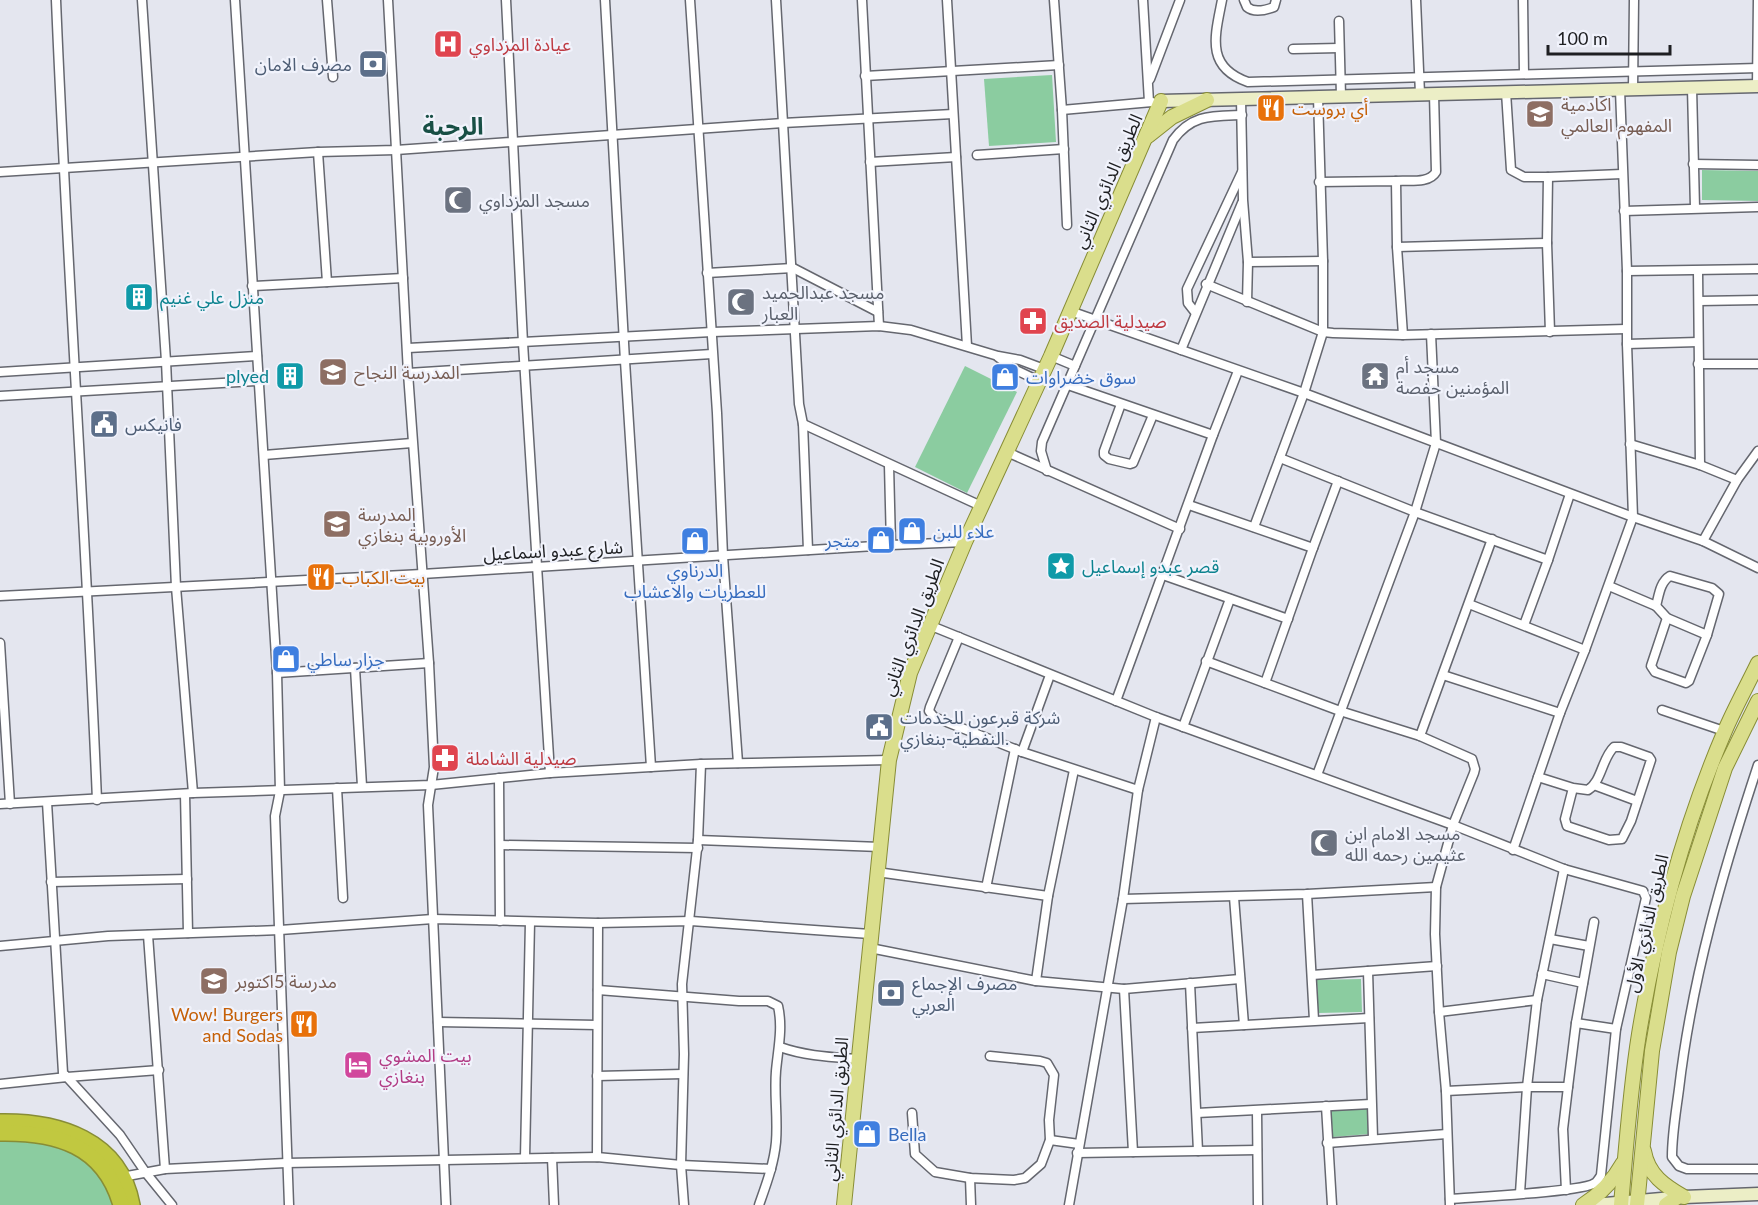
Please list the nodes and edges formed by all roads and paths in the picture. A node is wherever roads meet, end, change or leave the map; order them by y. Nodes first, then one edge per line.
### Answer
1 (56, 0) edge
2 (142, 0) edge
3 (234, 0) edge
4 (327, 0) edge
5 (388, 0) edge
6 (506, 0) edge
7 (605, 0) edge
8 (690, 0) edge
9 (776, 0) edge
10 (862, 0) edge
11 (947, 0) edge
12 (1054, 0) edge
13 (1143, 0) edge
14 (1180, 0) edge
15 (1222, 0) edge
16 (1244, 0) edge
17 (1276, 0) edge
18 (1416, 0) edge
19 (1523, 0) edge
20 (1634, 0) edge
21 (1758, 0) edge
22 (1339, 21) dead end
23 (1339, 48) junction
24 (1293, 49) dead end
25 (1059, 66) junction
26 (1758, 68) edge
27 (1633, 71) junction
28 (951, 72) junction
29 (1524, 74) junction
30 (865, 76) junction
31 (1419, 76) junction
32 (333, 77) dead end
33 (1340, 80) junction
34 (1149, 82) junction
35 (1758, 86) edge
36 (1692, 88) junction
37 (1633, 89) junction
38 (1620, 90) junction
39 (1506, 92) junction
40 (1420, 94) junction
41 (1434, 94) junction
42 (1341, 96) junction
43 (1318, 97) junction
44 (1241, 99) junction
45 (1207, 100) junction
46 (1155, 102) junction
47 (1062, 110) junction
48 (953, 114) junction
49 (1242, 115) junction
50 (868, 119) junction
51 (783, 123) junction
52 (697, 129) junction
53 (612, 135) junction
54 (1144, 139) junction
55 (513, 142) junction
56 (1064, 149) junction
57 (396, 150) junction
58 (318, 152) junction
59 (977, 155) dead end
60 (244, 157) junction
61 (956, 157) junction
62 (154, 162) junction
63 (870, 162) junction
64 (1693, 164) junction
65 (1758, 165) edge
66 (63, 167) junction
67 (1243, 170) junction
68 (0, 172) edge
69 (1622, 174) junction
70 (1548, 177) junction
71 (1396, 181) junction
72 (1319, 182) junction
73 (1243, 200) junction
74 (1758, 207) edge
75 (1695, 208) junction
76 (1624, 211) junction
77 (1067, 225) dead end
78 (1547, 243) junction
79 (1397, 247) junction
80 (1323, 261) junction
81 (1248, 262) junction
82 (793, 268) junction
83 (1758, 269) edge
84 (1627, 271) junction
85 (1698, 271) junction
86 (708, 273) junction
87 (404, 278) junction
88 (327, 282) junction
89 (1206, 284) junction
90 (252, 286) junction
91 (1758, 300) edge
92 (1699, 301) junction
93 (1247, 302) junction
94 (1070, 311) junction
95 (878, 312) junction
96 (1195, 312) junction
97 (1094, 319) junction
98 (879, 326) junction
99 (795, 328) junction
100 (1626, 329) junction
101 (712, 332) junction
102 (1323, 332) junction
103 (1550, 332) junction
104 (1431, 334) junction
105 (1403, 335) junction
106 (624, 338) junction
107 (1698, 342) junction
108 (523, 343) junction
109 (1627, 344) junction
110 (967, 346) junction
111 (408, 348) junction
112 (1181, 350) junction
113 (712, 354) junction
114 (1051, 356) junction
115 (257, 357) junction
116 (166, 361) junction
117 (625, 361) junction
118 (1698, 364) junction
119 (1758, 364) edge
120 (525, 366) junction
121 (1075, 366) junction
122 (74, 368) junction
123 (1238, 371) junction
124 (0, 372) edge
125 (408, 373) junction
126 (1042, 375) junction
127 (257, 381) junction
128 (1068, 385) junction
129 (167, 388) junction
130 (75, 392) junction
131 (1304, 393) junction
132 (0, 396) edge
133 (1121, 404) junction
134 (1154, 415) junction
135 (803, 424) junction
136 (1213, 435) junction
137 (412, 443) junction
138 (1436, 443) junction
139 (1630, 444) junction
140 (1758, 451) edge
141 (1007, 452) junction
142 (264, 455) junction
143 (1280, 458) junction
144 (889, 465) junction
145 (1700, 465) junction
146 (1047, 471) junction
147 (1737, 480) junction
148 (1338, 481) junction
149 (1570, 494) junction
150 (1189, 505) junction
151 (981, 506) junction
152 (1415, 512) junction
153 (1633, 517) junction
154 (1254, 527) junction
155 (1180, 529) junction
156 (1492, 539) junction
157 (1703, 541) junction
158 (965, 542) junction
159 (891, 545) junction
160 (1313, 548) junction
161 (808, 550) junction
162 (723, 556) junction
163 (1548, 560) junction
164 (639, 561) junction
165 (536, 567) junction
166 (1758, 568) edge
167 (422, 574) junction
168 (1163, 575) junction
169 (272, 582) junction
170 (1609, 586) junction
171 (176, 587) junction
172 (89, 591) junction
173 (0, 596) edge
174 (1230, 598) junction
175 (1469, 604) junction
176 (1656, 606) junction
177 (1667, 618) junction
178 (1288, 619) junction
179 (929, 625) junction
180 (1524, 625) junction
181 (1707, 635) junction
182 (959, 637) junction
183 (0, 643) edge
184 (1585, 650) junction
185 (1206, 661) junction
186 (429, 663) junction
187 (1758, 663) edge
188 (355, 668) junction
189 (277, 673) junction
190 (1050, 675) junction
191 (1443, 675) junction
192 (1265, 683) junction
193 (1116, 701) junction
194 (1757, 704) edge
195 (1662, 710) dead end
196 (1340, 711) junction
197 (1560, 713) junction
198 (1156, 717) junction
199 (1183, 727) junction
200 (1724, 731) junction
201 (1420, 736) junction
202 (1019, 751) junction
203 (889, 760) junction
204 (701, 764) junction
205 (738, 764) junction
206 (1758, 765) edge
207 (651, 767) junction
208 (1074, 770) junction
209 (550, 774) junction
210 (1317, 776) junction
211 (1538, 777) junction
212 (499, 778) junction
213 (431, 785) junction
214 (1594, 785) junction
215 (362, 786) junction
216 (337, 788) junction
217 (1574, 788) junction
218 (1138, 790) junction
219 (280, 791) junction
220 (189, 794) junction
221 (97, 800) junction
222 (1637, 801) junction
223 (47, 802) junction
224 (0, 804) edge
225 (10, 804) junction
226 (1453, 825) junction
227 (698, 844) junction
228 (500, 845) junction
229 (880, 848) junction
230 (1513, 850) junction
231 (1564, 868) junction
232 (877, 872) junction
233 (187, 879) junction
234 (51, 882) junction
235 (1436, 886) junction
236 (986, 888) junction
237 (1307, 894) junction
238 (1048, 896) junction
239 (1234, 897) junction
240 (343, 898) dead end
241 (1123, 899) junction
242 (433, 920) junction
243 (500, 921) junction
244 (690, 921) junction
245 (530, 922) junction
246 (1594, 922) dead end
247 (598, 923) junction
248 (280, 930) junction
249 (188, 933) junction
250 (148, 935) junction
251 (1550, 939) junction
252 (54, 941) junction
253 (870, 941) junction
254 (0, 946) edge
255 (1589, 946) junction
256 (1437, 966) junction
257 (1368, 970) junction
258 (1542, 974) junction
259 (1312, 975) junction
260 (1240, 979) junction
261 (1036, 981) junction
262 (1190, 983) junction
263 (1583, 983) junction
264 (1108, 988) junction
265 (1124, 989) junction
266 (598, 990) junction
267 (682, 997) junction
268 (1537, 1000) junction
269 (1439, 1012) junction
270 (1370, 1018) junction
271 (1314, 1020) junction
272 (438, 1022) junction
273 (1576, 1023) junction
274 (528, 1024) junction
275 (597, 1025) junction
276 (1244, 1025) junction
277 (1192, 1028) junction
278 (1616, 1029) junction
279 (780, 1047) junction
280 (990, 1056) dead end
281 (858, 1059) junction
282 (159, 1070) junction
283 (684, 1074) junction
284 (597, 1076) junction
285 (67, 1077) junction
286 (0, 1084) edge
287 (1527, 1087) junction
288 (1568, 1087) junction
289 (1446, 1091) junction
290 (1371, 1104) junction
291 (1326, 1106) junction
292 (1257, 1111) junction
293 (912, 1113) dead end
294 (1197, 1113) junction
295 (0, 1122) edge
296 (0, 1133) edge
297 (1447, 1134) junction
298 (1373, 1138) junction
299 (1050, 1140) junction
300 (1327, 1143) junction
301 (1642, 1145) junction
302 (1078, 1148) junction
303 (1198, 1150) junction
304 (1257, 1150) junction
305 (1133, 1152) junction
306 (597, 1157) junction
307 (525, 1158) junction
308 (552, 1158) junction
309 (1626, 1158) junction
310 (444, 1161) junction
311 (286, 1163) junction
312 (681, 1165) junction
313 (1758, 1168) edge
314 (165, 1169) junction
315 (771, 1169) junction
316 (146, 1173) junction
317 (122, 1178) junction
318 (970, 1178) junction
319 (1566, 1190) junction
320 (1520, 1193) junction
321 (1758, 1194) edge
322 (1676, 1200) edge
323 (1718, 1200) edge
324 (130, 1202) edge
325 (1450, 1202) edge
326 (1637, 1203) edge
327 (845, 1204) edge
328 (1621, 1204) edge
329 (172, 1205) edge
330 (289, 1205) edge
331 (446, 1205) edge
332 (554, 1205) edge
333 (684, 1205) edge
334 (759, 1205) edge
335 (971, 1205) edge
336 (1069, 1205) edge
337 (1258, 1205) edge
338 (1332, 1205) edge
339 (1583, 1205) edge
340 (1594, 1205) edge

1 - 66 street
2 - 62 street
3 - 60 street
4 - 32 street
5 - 57 street
6 - 55 street
7 - 53 street
8 - 52 street
9 - 51 street
10 - 30 street
11 - 28 street
12 - 25 street
13 - 34 street
14 - 34 street
15 - 33 street
16 - 17 street
18 - 31 street
19 - 29 street
20 - 27 street
21 - 26 street
22 - 23 street
23 - 24 street
23 - 33 street
25 - 28 street
25 - 47 street
26 - 27 street
26 - 35 street
27 - 29 street
27 - 37 street
28 - 30 street
28 - 48 street
29 - 31 street
30 - 50 street
31 - 33 street
31 - 40 street
33 - 42 street
34 - 46 street
35 - 36 main road
36 - 37 main road
36 - 64 street
37 - 38 main road
38 - 39 main road
38 - 69 street
39 - 41 main road
39 - 70 street
40 - 41 main road
40 - 42 main road
41 - 71 street
42 - 43 main road
43 - 44 main road
43 - 72 street
44 - 45 main road
44 - 49 street
45 - 46 main road
45 - 54 main road
46 - 47 street
46 - 54 main road, الطريق الدائري الثاني
47 - 56 street
48 - 50 street
48 - 61 street
49 - 67 street
49 - 97 street
50 - 51 street
50 - 63 street
51 - 52 street
51 - 82 street
52 - 53 street
52 - 86 street
53 - 55 street
53 - 106 street
54 - 94 main road, الطريق الدائري الثاني
55 - 57 street
55 - 108 street
56 - 59 street
56 - 77 street
57 - 58 street
57 - 87 street
58 - 60 street
58 - 88 street
60 - 62 street
60 - 90 street
61 - 63 street
61 - 110 street
62 - 66 street
62 - 116 street
63 - 95 street
64 - 65 street
64 - 75 street
66 - 68 street
66 - 122 street
67 - 73 street
67 - 96 street
69 - 70 street
69 - 76 street
70 - 78 street
71 - 72 street
71 - 79 street
72 - 80 street
73 - 81 street
73 - 89 street
74 - 75 street
75 - 76 street
76 - 84 street
78 - 79 street
78 - 103 street
79 - 105 street
80 - 81 street
80 - 102 street
81 - 93 street
82 - 86 street
82 - 95 street
82 - 99 street
83 - 85 street
84 - 85 street
84 - 100 street
85 - 92 street
86 - 101 street
87 - 88 street
87 - 111 street
88 - 90 street
89 - 93 street
89 - 96 street
90 - 115 street
91 - 92 street
92 - 107 street
93 - 102 street
94 - 97 street
94 - 114 main road, الطريق الدائري الثاني
95 - 98 street
96 - 112 street
97 - 112 street
97 - 121 street
98 - 99 street
98 - 110 street
99 - 101 street
99 - 135 street
100 - 103 street
100 - 109 street
101 - 106 street
101 - 113 street
102 - 105 street
102 - 131 street
103 - 104 street
104 - 105 street
104 - 138 street
106 - 108 street
106 - 117 street
107 - 109 street
107 - 118 street
108 - 111 street
108 - 120 street
109 - 139 street
110 - 126 street
111 - 125 street
112 - 123 street
113 - 117 street
113 - 162 street
114 - 121 street
114 - 126 main road, الطريق الدائري الثاني
115 - 116 street
115 - 127 street
116 - 122 street
116 - 129 street
117 - 120 street
117 - 164 street
118 - 119 street
118 - 145 street
120 - 125 street
120 - 165 street
121 - 128 street
122 - 124 street
122 - 130 street
123 - 131 street
123 - 136 street
125 - 137 street
126 - 141 main road, الطريق الدائري الثاني
127 - 129 street
127 - 142 street
128 - 133 street
128 - 146 street
129 - 130 street
129 - 171 street
130 - 132 street
130 - 172 street
131 - 138 street
131 - 143 street
133 - 134 street
133 - 134 street
134 - 136 street
135 - 144 street
135 - 161 street
136 - 150 street
137 - 142 street
137 - 167 street
138 - 149 street
138 - 152 street
139 - 145 street
139 - 153 street
140 - 147 street
141 - 146 street
141 - 151 main road, الطريق الدائري الثاني
142 - 169 street
143 - 148 street
143 - 154 street
144 - 151 street
144 - 159 street
145 - 147 street
146 - 155 street
147 - 157 street
148 - 152 street
148 - 160 street
149 - 153 street
149 - 163 street
150 - 154 street
150 - 155 street
151 - 158 main road, الطريق الدائري الثاني
152 - 156 street
152 - 196 street
153 - 157 street
153 - 170 street
154 - 160 street
155 - 168 street
156 - 163 street
156 - 175 street
157 - 166 street
158 - 159 street, شارع عبدو اسماعيل
158 - 179 main road, الطريق الدائري الثاني
159 - 161 street, شارع عبدو اسماعيل
160 - 178 street
161 - 162 street, شارع عبدو اسماعيل
162 - 164 street, شارع عبدو اسماعيل
162 - 205 street
163 - 180 street
164 - 165 street, شارع عبدو اسماعيل
164 - 207 street
165 - 167 street, شارع عبدو اسماعيل
165 - 209 street
167 - 169 street, شارع عبدو اسماعيل
167 - 186 street
168 - 174 street
168 - 193 street
169 - 171 street, شارع عبدو اسماعيل
169 - 189 street
170 - 176 street
170 - 184 street
171 - 172 street, شارع عبدو اسماعيل
171 - 220 street
172 - 173 street, شارع عبدو اسماعيل
172 - 221 street
174 - 178 street
174 - 185 street
175 - 180 street
175 - 191 street
176 - 177 street
176 - 181 street
177 - 181 street
177 - 181 street
178 - 192 street
179 - 182 street
179 - 203 main road, الطريق الدائري الثاني
180 - 184 street
182 - 190 street
182 - 202 street
183 - 225 street
184 - 197 street
185 - 192 street
185 - 199 street
186 - 188 street
186 - 213 street
187 - 200 main road, الطريق الدائري الأول
188 - 189 street
188 - 215 street
189 - 219 street
190 - 193 street
190 - 202 street
191 - 197 street
191 - 201 street
192 - 196 street
193 - 198 street
194 - 301 main road, الطريق الدائري الأول
195 - 200 street
196 - 201 street
196 - 210 street
197 - 211 street
198 - 199 street
198 - 218 street
199 - 210 street
200 - 309 main road, الطريق الدائري الأول
201 - 226 street
202 - 208 street
202 - 236 street
203 - 205 street
203 - 229 main road, الطريق الدائري الثاني
204 - 205 street
204 - 207 street
204 - 227 street
206 - 313 street
207 - 209 street
208 - 218 street
208 - 238 street
209 - 212 street
210 - 226 street
211 - 217 street
211 - 230 street
212 - 213 street
212 - 228 street
213 - 215 street
213 - 242 street
214 - 217 street
214 - 222 street
214 - 222 street
215 - 216 street
216 - 219 street
216 - 240 street
217 - 222 street
218 - 241 street
219 - 220 street
219 - 248 street
220 - 221 street
220 - 233 street
221 - 223 street
223 - 225 street
223 - 234 street
224 - 225 street
226 - 230 street
226 - 235 street
227 - 228 street
227 - 229 street
227 - 244 street
228 - 243 street
229 - 232 main road, الطريق الدائري الثاني
230 - 231 street
231 - 251 street
231 - 278 street
232 - 236 street
232 - 253 main road, الطريق الدائري الثاني
233 - 234 street
233 - 249 street
234 - 252 street
235 - 237 street
235 - 256 street
236 - 238 street
237 - 239 street
237 - 259 street
238 - 261 street
239 - 241 street
239 - 260 street
241 - 264 street
242 - 243 street
242 - 248 street
242 - 272 street
243 - 245 street
244 - 247 street
244 - 253 street
244 - 267 street
245 - 247 street
245 - 274 street
246 - 255 street
247 - 266 street
248 - 249 street
248 - 311 street
249 - 250 street
250 - 252 street
250 - 282 street
251 - 255 street
251 - 258 street
252 - 254 street
252 - 285 street
253 - 261 street
253 - 281 main road, الطريق الدائري الثاني
255 - 263 street
256 - 257 street
256 - 269 street
257 - 259 street
257 - 270 street
258 - 263 street
258 - 268 street
259 - 271 street
260 - 262 street
260 - 276 street
261 - 264 street
262 - 265 street
262 - 277 street
263 - 273 street
264 - 265 street
264 - 302 street
265 - 305 street
266 - 267 street
266 - 275 street
267 - 279 street
267 - 283 street
268 - 269 street
268 - 287 street
269 - 289 street
270 - 271 street
270 - 290 street
271 - 276 street
272 - 274 street
272 - 310 street
273 - 278 street
273 - 288 street
274 - 275 street
274 - 307 street
275 - 284 street
276 - 277 street
277 - 294 street
278 - 319 street
279 - 281 street
279 - 315 street
280 - 299 street
281 - 327 main road, الطريق الدائري الثاني
282 - 285 street
282 - 314 street
283 - 284 street
283 - 312 street
284 - 306 street
285 - 286 street
285 - 316 street
287 - 288 street
287 - 289 street
287 - 320 street
288 - 319 street
289 - 297 street
290 - 291 street
290 - 298 street
291 - 292 street
291 - 300 street
292 - 294 street
292 - 304 street
293 - 318 street
294 - 303 street
295 - 317 highway
296 - 324 highway
297 - 298 street
297 - 325 street
298 - 300 street
299 - 302 street
299 - 318 street
300 - 338 street
301 - 322 main road
301 - 326 main road, الطريق الدائري الأول
302 - 305 street
302 - 336 street
303 - 304 street
303 - 305 street
304 - 337 street
306 - 308 street
306 - 312 street
307 - 308 street
307 - 310 street
308 - 332 street
309 - 328 main road, الطريق الدائري الأول
309 - 339 main road
310 - 311 street
310 - 331 street
311 - 314 street
311 - 330 street
312 - 315 street
312 - 333 street
314 - 316 street
315 - 334 street
316 - 317 street
316 - 329 street
317 - 324 highway
318 - 335 street
319 - 320 street
320 - 325 street
321 - 323 main road
322 - 323 main road
322 - 326 main road
326 - 328 main road
328 - 340 main road

